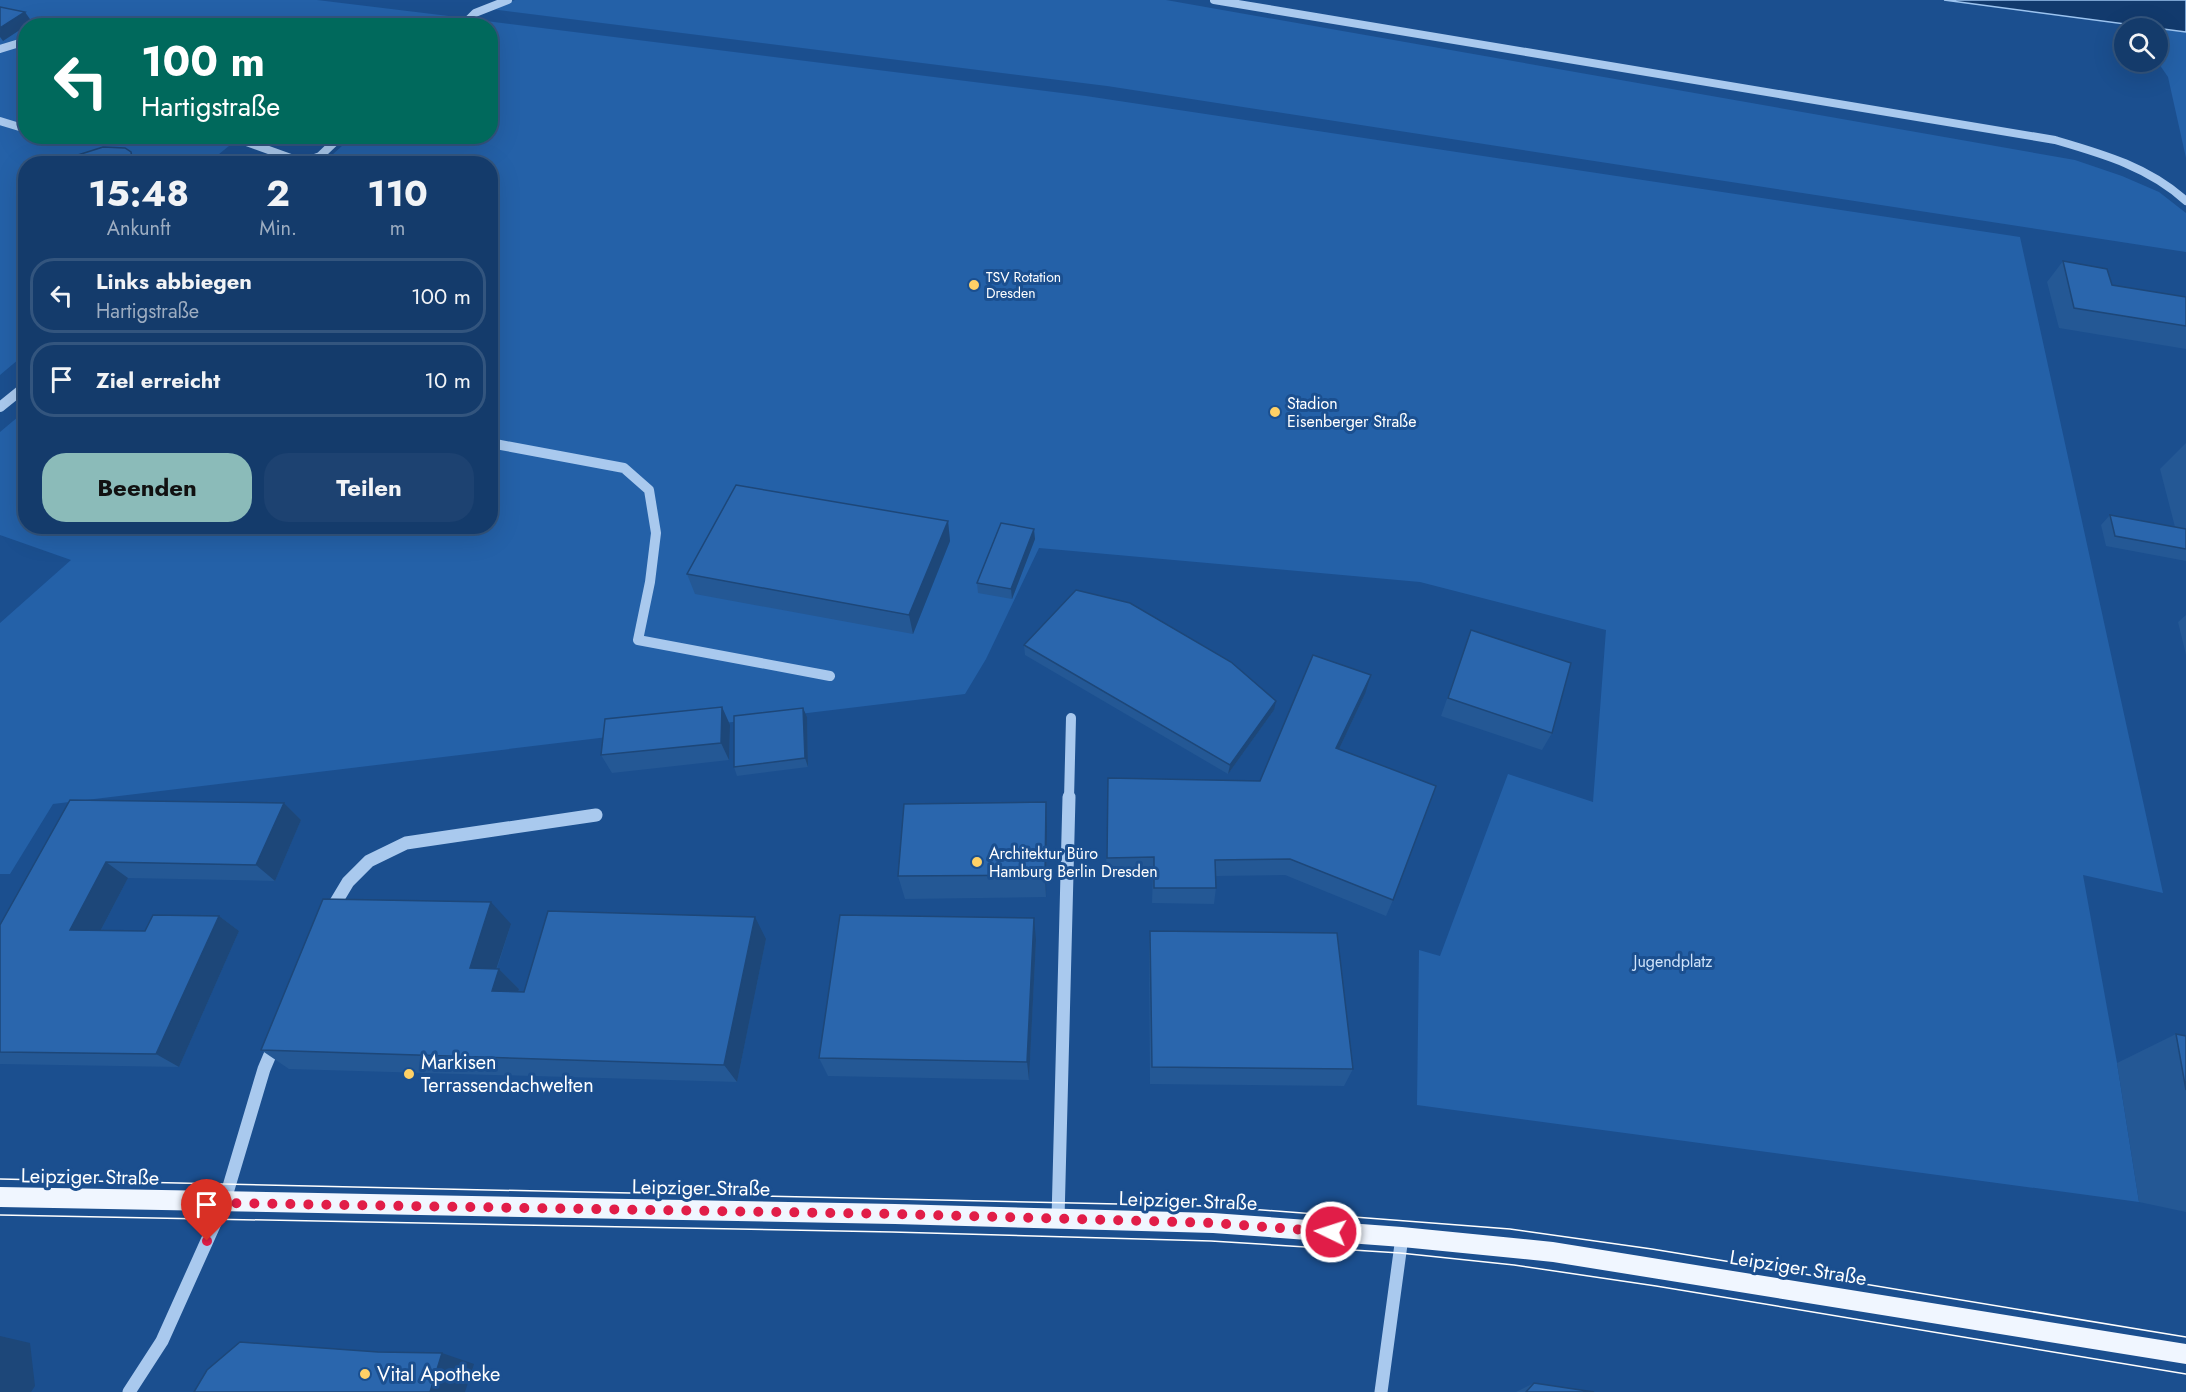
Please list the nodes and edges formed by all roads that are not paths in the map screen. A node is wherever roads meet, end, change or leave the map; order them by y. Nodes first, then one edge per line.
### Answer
1 (508, 0) edge
2 (1214, 0) edge
3 (471, 18) edge
4 (18, 44) edge
5 (0, 50) edge
6 (0, 122) edge
7 (18, 127) edge
8 (251, 144) edge
9 (333, 144) edge
10 (283, 156) edge
11 (321, 156) edge
12 (2186, 201) edge
13 (18, 392) edge
14 (0, 407) edge
15 (498, 444) edge
16 (830, 676) dead end
17 (1071, 718) dead end
18 (597, 815) dead end
19 (325, 922) edge
20 (282, 1027) edge
21 (0, 1197) edge
22 (224, 1203) junction
23 (1058, 1219) junction
24 (1402, 1237) junction
25 (2186, 1354) edge
26 (129, 1392) edge
27 (1381, 1392) edge

1 - 3 street
2 - 12 street
4 - 5 street
6 - 7 street
8 - 10 street
9 - 11 street
13 - 14 street
15 - 16 street
17 - 23 street
18 - 19 street
20 - 22 street
21 - 22 main road, Leipziger Straße
22 - 23 main road, Leipziger Straße
22 - 26 street
23 - 24 main road, Leipziger Straße
24 - 25 main road, Leipziger Straße
24 - 27 street

